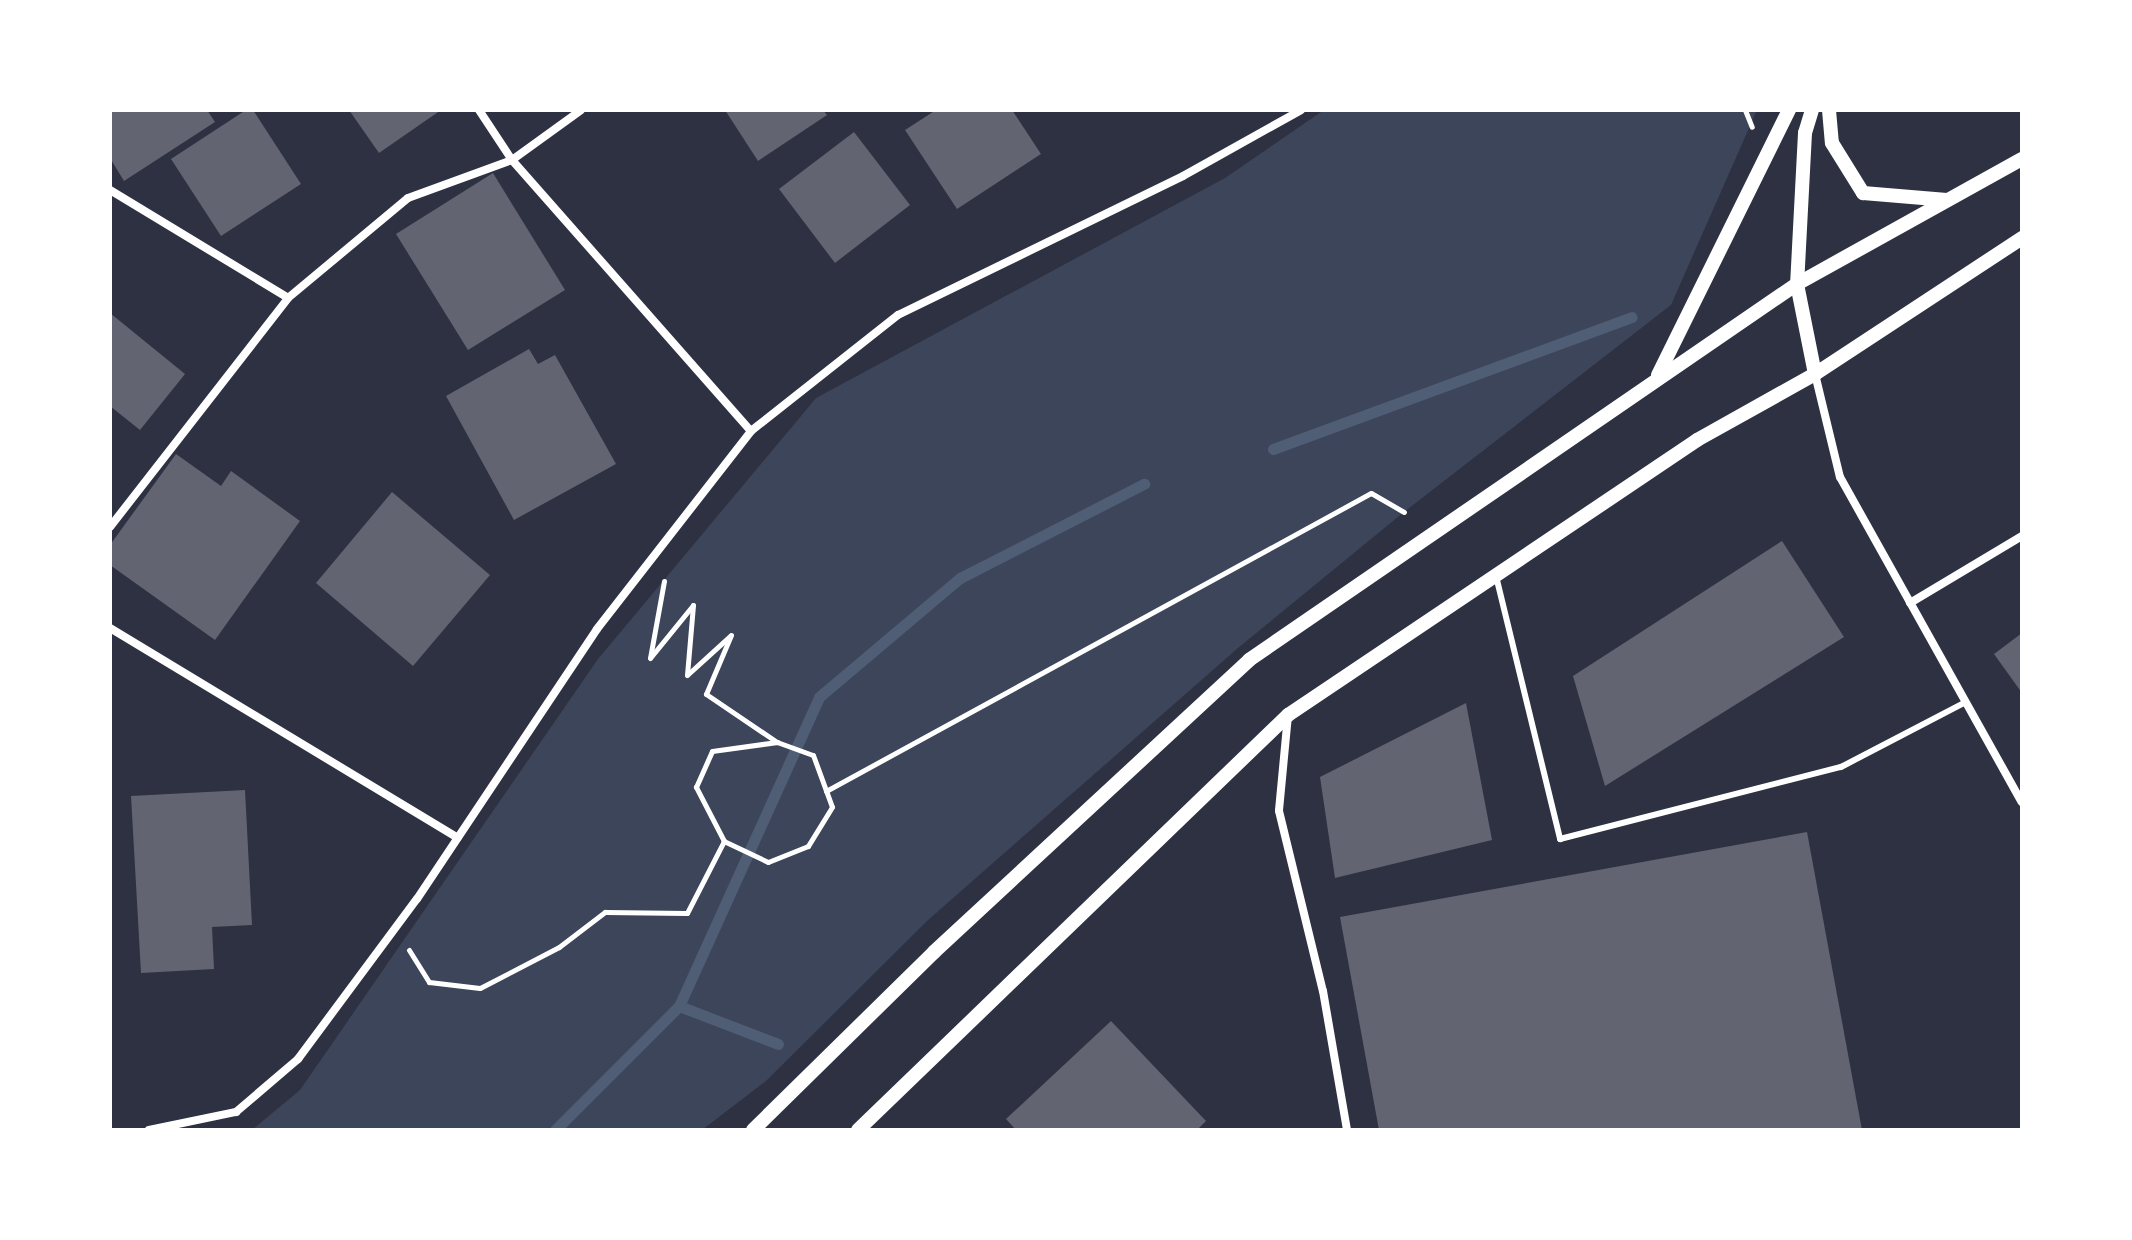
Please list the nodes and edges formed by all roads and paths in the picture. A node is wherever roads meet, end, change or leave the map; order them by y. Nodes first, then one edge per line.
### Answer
1 (479, 110) edge
2 (581, 110) edge
3 (1301, 110) edge
4 (1745, 110) edge
5 (1789, 110) edge
6 (1812, 110) edge
7 (1829, 110) edge
8 (1752, 127) dead end
9 (2022, 159) edge
10 (512, 160) junction
11 (110, 190) edge
12 (1952, 200) junction
13 (2022, 238) edge
14 (1797, 284) junction
15 (288, 298) junction
16 (1815, 374) junction
17 (1656, 379) junction
18 (751, 431) junction
19 (1404, 512) dead end
20 (110, 527) edge
21 (2022, 536) edge
22 (646, 567) junction
23 (1496, 576) junction
24 (1910, 603) junction
25 (110, 628) edge
26 (1966, 702) junction
27 (1288, 715) junction
28 (777, 742) junction
29 (826, 791) junction
30 (2022, 802) edge
31 (458, 838) junction
32 (724, 841) junction
33 (395, 929) junction
34 (149, 1130) edge
35 (753, 1130) edge
36 (858, 1130) edge
37 (1347, 1130) edge

1 - 10 street
2 - 10 street
3 - 18 street
4 - 8 path
5 - 17 street
6 - 14 street
7 - 12 street
9 - 12 street
10 - 15 street
10 - 18 street
11 - 15 street
12 - 14 street
13 - 16 street
14 - 16 street
14 - 17 street
15 - 20 street
16 - 23 street
16 - 24 street
17 - 35 street
18 - 22 street
19 - 29 path
21 - 24 street
22 - 28 path
22 - 31 street
23 - 26 lane
23 - 27 street
24 - 26 street
25 - 31 street
26 - 30 street
27 - 36 street
27 - 37 street
28 - 29 path
28 - 32 path
29 - 32 path
31 - 33 street
32 - 33 path
33 - 34 street

